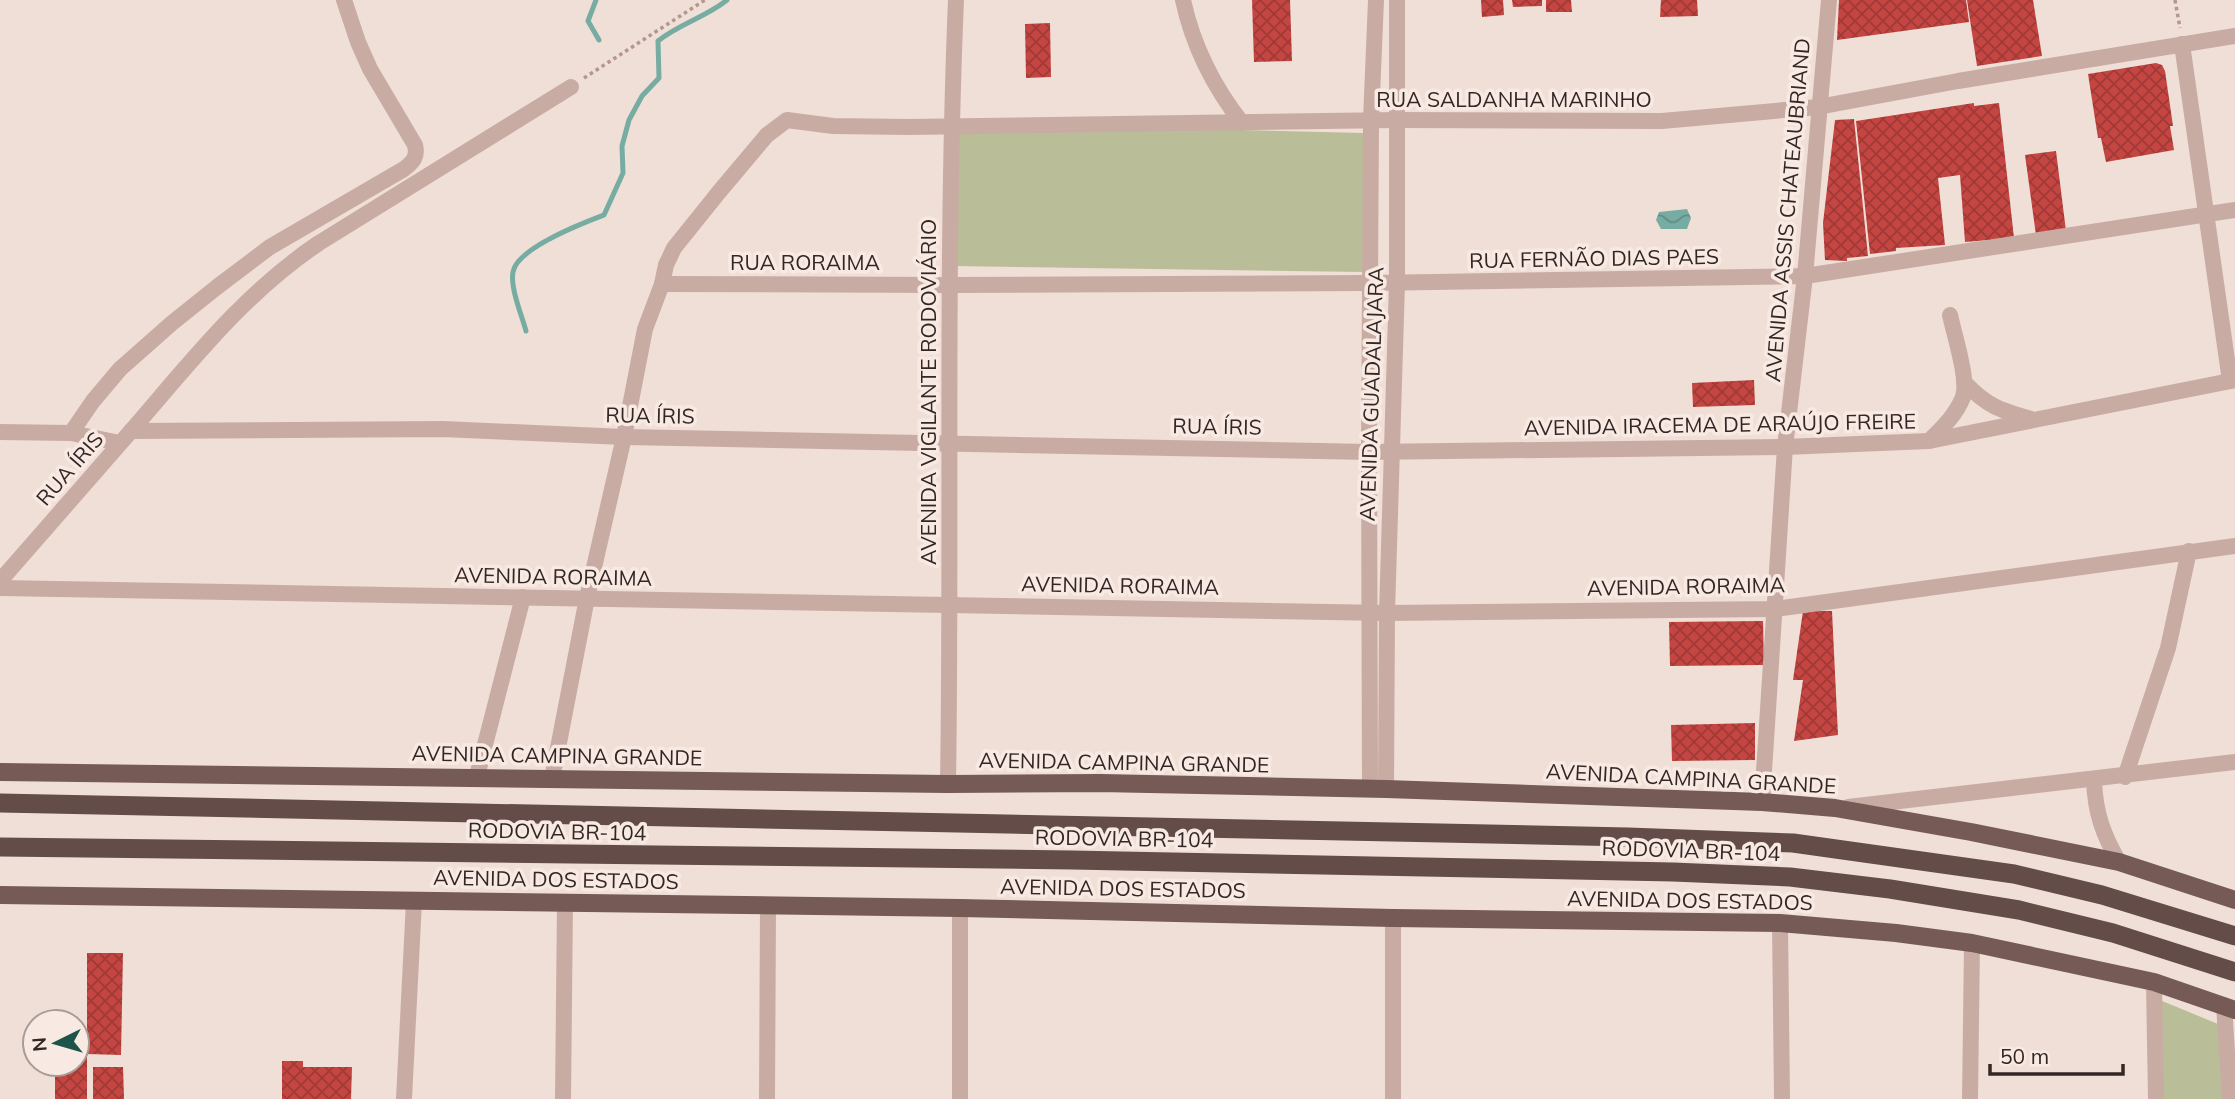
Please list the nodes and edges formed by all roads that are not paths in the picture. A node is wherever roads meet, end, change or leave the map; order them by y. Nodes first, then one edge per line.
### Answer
1 (344, 0) edge
2 (956, 0) edge
3 (1183, 0) edge
4 (1376, 0) edge
5 (1397, 0) edge
6 (1829, 0) edge
7 (2235, 36) edge
8 (2182, 44) junction
9 (571, 87) road end
10 (1818, 107) junction
11 (1371, 120) junction
12 (1397, 120) junction
13 (1242, 123) junction
14 (951, 127) junction
15 (2235, 209) edge
16 (2206, 215) junction
17 (1805, 276) junction
18 (1371, 283) junction
19 (1397, 283) junction
20 (662, 284) junction
21 (948, 285) junction
22 (1950, 315) dead end
23 (2233, 381) edge
24 (1964, 382) junction
25 (2035, 420) junction
26 (0, 432) edge
27 (71, 433) junction
28 (126, 437) junction
29 (624, 437) junction
30 (1929, 441) junction
31 (948, 442) junction
32 (1785, 447) junction
33 (1369, 452) junction
34 (1392, 452) junction
35 (2235, 546) edge
36 (2189, 551) junction
37 (0, 581) edge
38 (0, 587) edge
39 (523, 597) junction
40 (587, 598) junction
41 (951, 604) junction
42 (1775, 609) junction
43 (1369, 612) junction
44 (1387, 613) junction
45 (2235, 762) edge
46 (0, 772) edge
47 (477, 776) junction
48 (2125, 777) junction
49 (552, 779) junction
50 (2094, 780) junction
51 (948, 784) junction
52 (1378, 789) junction
53 (1762, 802) junction
54 (0, 803) edge
55 (1835, 808) junction
56 (0, 848) edge
57 (2119, 862) junction
58 (0, 895) edge
59 (2235, 900) edge
60 (414, 901) junction
61 (565, 902) junction
62 (768, 906) junction
63 (960, 908) junction
64 (1393, 918) junction
65 (1780, 923) junction
66 (2235, 936) edge
67 (1972, 943) junction
68 (2235, 972) edge
69 (2154, 982) junction
70 (2229, 1008) edge
71 (404, 1099) edge
72 (563, 1099) edge
73 (767, 1099) edge
74 (960, 1099) edge
75 (1394, 1099) edge
76 (1782, 1099) edge
77 (1970, 1099) edge
78 (2156, 1099) edge
79 (2230, 1099) edge

1 - 27 street
2 - 14 street, AVENIDA VIGILANTE RODOVIÁRIO
3 - 13 street
4 - 11 street
5 - 12 street, AVENIDA GUADALAJARA
6 - 10 street, AVENIDA ASSIS CHATEAUBRIAND
7 - 8 street, RUA SALDANHA MARINHO
8 - 10 street, RUA SALDANHA MARINHO
8 - 16 street
9 - 28 street
10 - 12 street, RUA SALDANHA MARINHO
10 - 17 street, AVENIDA ASSIS CHATEAUBRIAND
11 - 12 street, RUA SALDANHA MARINHO
11 - 13 street, RUA SALDANHA MARINHO
11 - 18 street
12 - 19 street, AVENIDA GUADALAJARA
13 - 14 street, RUA SALDANHA MARINHO
14 - 20 street, RUA SALDANHA MARINHO
14 - 21 street, AVENIDA VIGILANTE RODOVIÁRIO
15 - 16 street, RUA FERNÃO DIAS PAES
16 - 17 street, RUA FERNÃO DIAS PAES
16 - 23 street
17 - 19 street, RUA FERNÃO DIAS PAES
17 - 32 street, AVENIDA ASSIS CHATEAUBRIAND
18 - 19 street, RUA FERNÃO DIAS PAES
18 - 21 street, RUA FERNÃO DIAS PAES
18 - 33 street
19 - 34 street, AVENIDA GUADALAJARA
20 - 21 street, RUA RORAIMA
20 - 29 street
21 - 31 street, AVENIDA VIGILANTE RODOVIÁRIO
22 - 24 street
23 - 25 street, AVENIDA IRACEMA DE ARAÚJO FREIRE
24 - 25 street
24 - 30 street
25 - 30 street, AVENIDA IRACEMA DE ARAÚJO FREIRE
26 - 27 street
27 - 28 street
28 - 29 street, RUA ÍRIS
28 - 37 street, RUA ÍRIS
29 - 31 street, RUA ÍRIS
29 - 40 street
30 - 32 street, AVENIDA IRACEMA DE ARAÚJO FREIRE
31 - 33 street, RUA ÍRIS
31 - 41 street, AVENIDA VIGILANTE RODOVIÁRIO
32 - 34 street, AVENIDA IRACEMA DE ARAÚJO FREIRE
32 - 42 street, AVENIDA ASSIS CHATEAUBRIAND
33 - 34 street, AVENIDA IRACEMA DE ARAÚJO FREIRE
33 - 43 street
34 - 44 street, AVENIDA GUADALAJARA
35 - 36 street, AVENIDA RORAIMA
36 - 42 street, AVENIDA RORAIMA
36 - 48 street
38 - 39 street, AVENIDA RORAIMA
39 - 40 street, AVENIDA RORAIMA
39 - 47 street
40 - 41 street, AVENIDA RORAIMA
40 - 49 street
41 - 43 street, AVENIDA RORAIMA
41 - 51 street, AVENIDA VIGILANTE RODOVIÁRIO
42 - 44 street, AVENIDA RORAIMA
42 - 53 street, AVENIDA ASSIS CHATEAUBRIAND
43 - 44 street, AVENIDA RORAIMA
43 - 52 street
44 - 52 street, AVENIDA GUADALAJARA
45 - 48 street
46 - 47 main road, AVENIDA CAMPINA GRANDE
47 - 49 main road, AVENIDA CAMPINA GRANDE
48 - 50 street
49 - 51 main road, AVENIDA CAMPINA GRANDE
50 - 55 street
50 - 57 street
51 - 52 main road, AVENIDA CAMPINA GRANDE
52 - 53 main road, AVENIDA CAMPINA GRANDE
53 - 55 main road, AVENIDA CAMPINA GRANDE
54 - 66 highway, RODOVIA BR-104
55 - 57 main road, AVENIDA CAMPINA GRANDE
56 - 68 highway, RODOVIA BR-104
57 - 59 main road, AVENIDA CAMPINA GRANDE
58 - 60 main road, AVENIDA DOS ESTADOS
60 - 61 main road, AVENIDA DOS ESTADOS
60 - 71 street
61 - 62 main road, AVENIDA DOS ESTADOS
61 - 72 street
62 - 63 main road, AVENIDA DOS ESTADOS
62 - 73 street
63 - 64 main road, AVENIDA DOS ESTADOS
63 - 74 street
64 - 65 main road, AVENIDA DOS ESTADOS
64 - 75 street
65 - 67 main road, AVENIDA DOS ESTADOS
65 - 76 street
67 - 69 main road, AVENIDA DOS ESTADOS
67 - 77 street
69 - 70 main road, AVENIDA DOS ESTADOS
69 - 78 street
70 - 79 street

